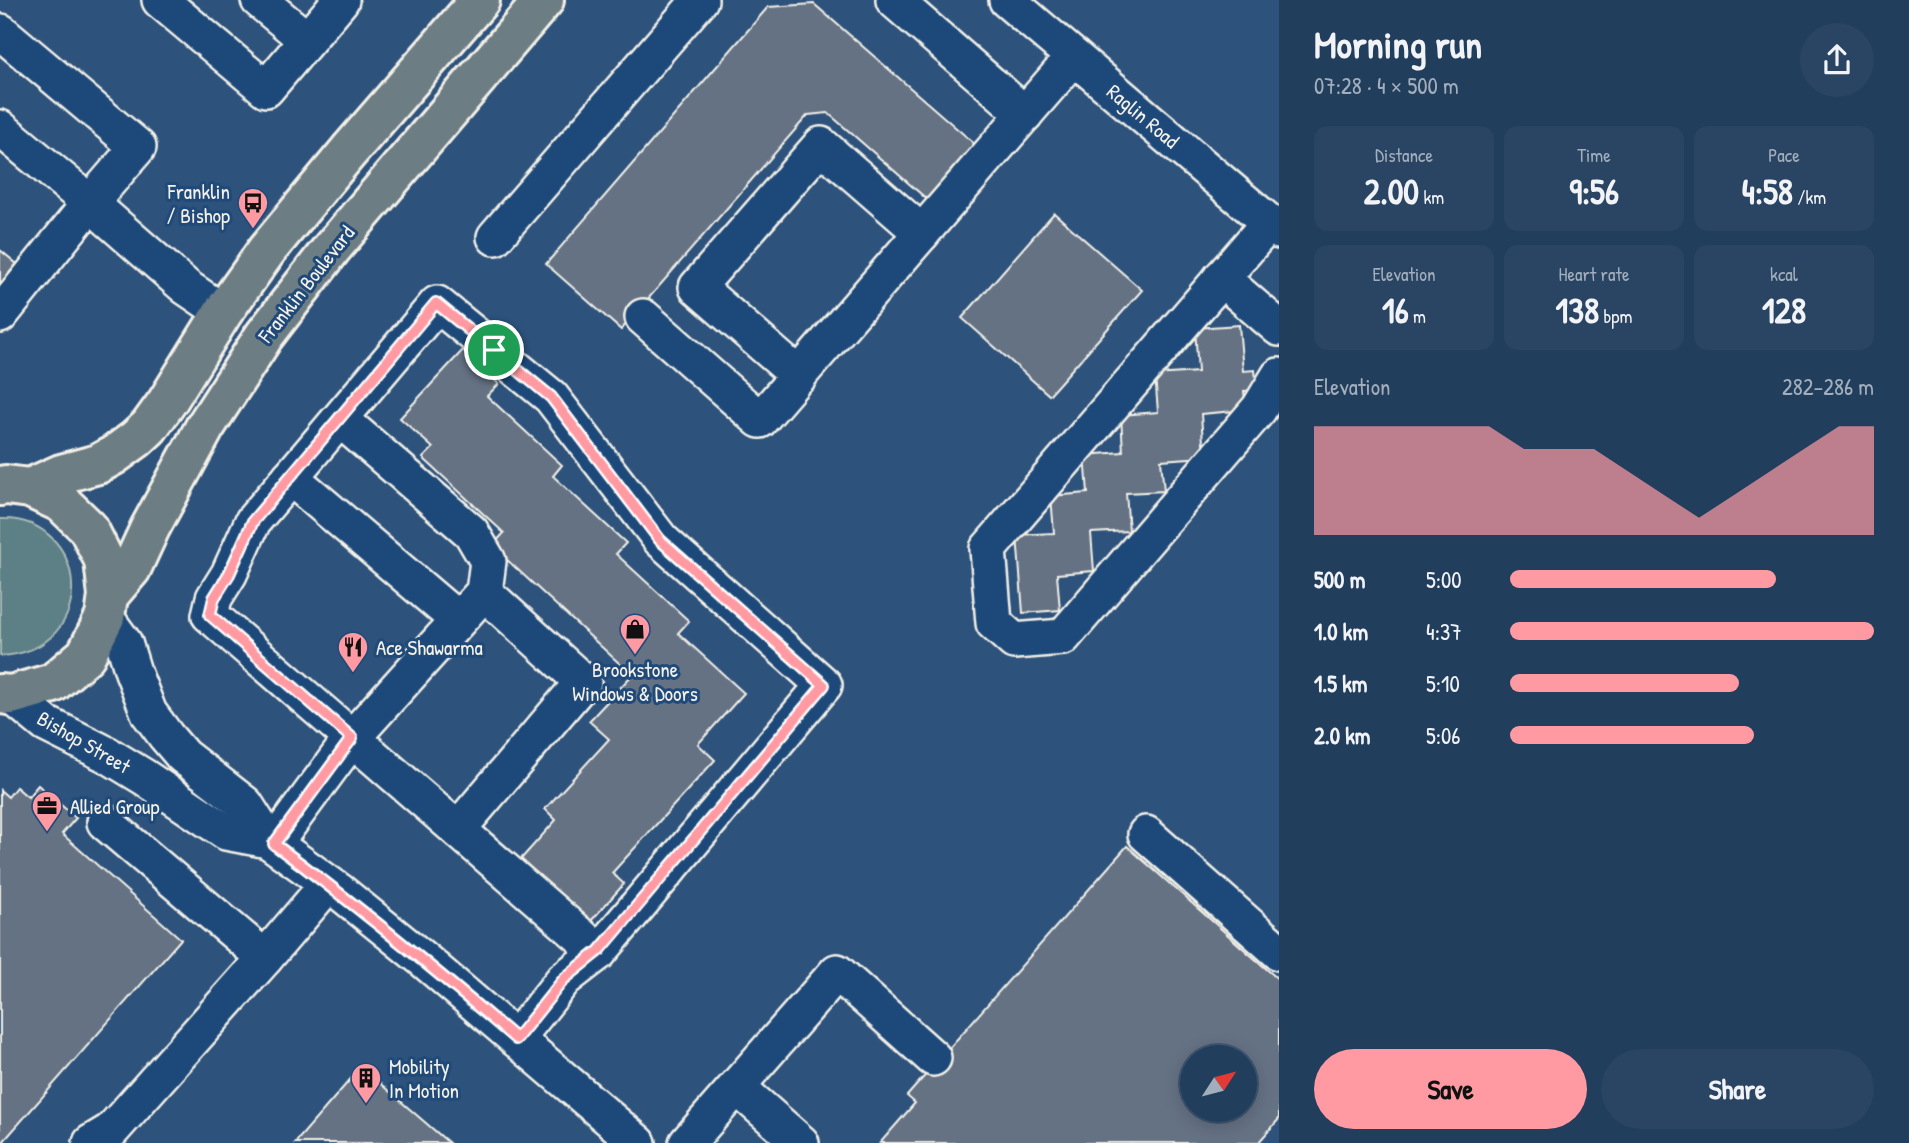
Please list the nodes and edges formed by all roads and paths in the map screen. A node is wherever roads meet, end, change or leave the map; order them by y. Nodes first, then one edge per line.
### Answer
1 (160, 0) edge
2 (259, 0) edge
3 (341, 0) edge
4 (480, 0) edge
5 (544, 0) edge
6 (700, 0) edge
7 (894, 0) edge
8 (1007, 0) edge
9 (0, 34) edge
10 (307, 40) junction
11 (1074, 57) junction
12 (1025, 114) junction
13 (0, 128) edge
14 (90, 203) junction
15 (1274, 227) edge
16 (922, 233) junction
17 (495, 237) dead end
18 (1221, 278) junction
19 (223, 312) junction
20 (0, 315) edge
21 (643, 317) dead end
22 (1279, 328) edge
23 (799, 376) junction
24 (1279, 376) edge
25 (340, 419) junction
26 (290, 478) junction
27 (9, 485) edge
28 (484, 592) junction
29 (107, 606) junction
30 (458, 620) junction
31 (6, 695) edge
32 (352, 738) junction
33 (105, 822) dead end
34 (458, 829) junction
35 (1146, 834) dead end
36 (271, 842) junction
37 (328, 884) junction
38 (599, 951) junction
39 (1279, 952) edge
40 (265, 958) junction
41 (516, 1039) junction
42 (933, 1058) dead end
43 (737, 1087) junction
44 (91, 1143) edge
45 (638, 1143) edge
46 (687, 1143) edge
47 (801, 1143) edge

1 - 10 street
2 - 10 street
3 - 10 street
4 - 19 main road
5 - 29 main road, Franklin Boulevard
6 - 17 street
7 - 12 street
8 - 11 street, Raglin Road
9 - 14 street
11 - 12 street
11 - 15 street, Raglin Road
12 - 16 street
13 - 14 street
14 - 19 street
14 - 20 street
15 - 18 street
16 - 23 street
16 - 23 street
18 - 22 street
18 - 24 street
19 - 27 main road
21 - 23 street
25 - 26 street
25 - 28 street
25 - 38 street
26 - 30 street
26 - 32 street
27 - 29 main road
28 - 30 street
28 - 34 street
29 - 31 main road, Franklin Boulevard
29 - 36 street, Bishop Street
30 - 32 street
31 - 36 street, Bishop Street
32 - 34 street
32 - 36 street
33 - 40 street
34 - 38 street
35 - 39 street
36 - 37 street, Bishop Street
37 - 40 street
37 - 41 street, Bishop Street
38 - 41 street
40 - 44 street
41 - 45 street, Bishop Street
42 - 43 street
43 - 46 street
43 - 47 street

